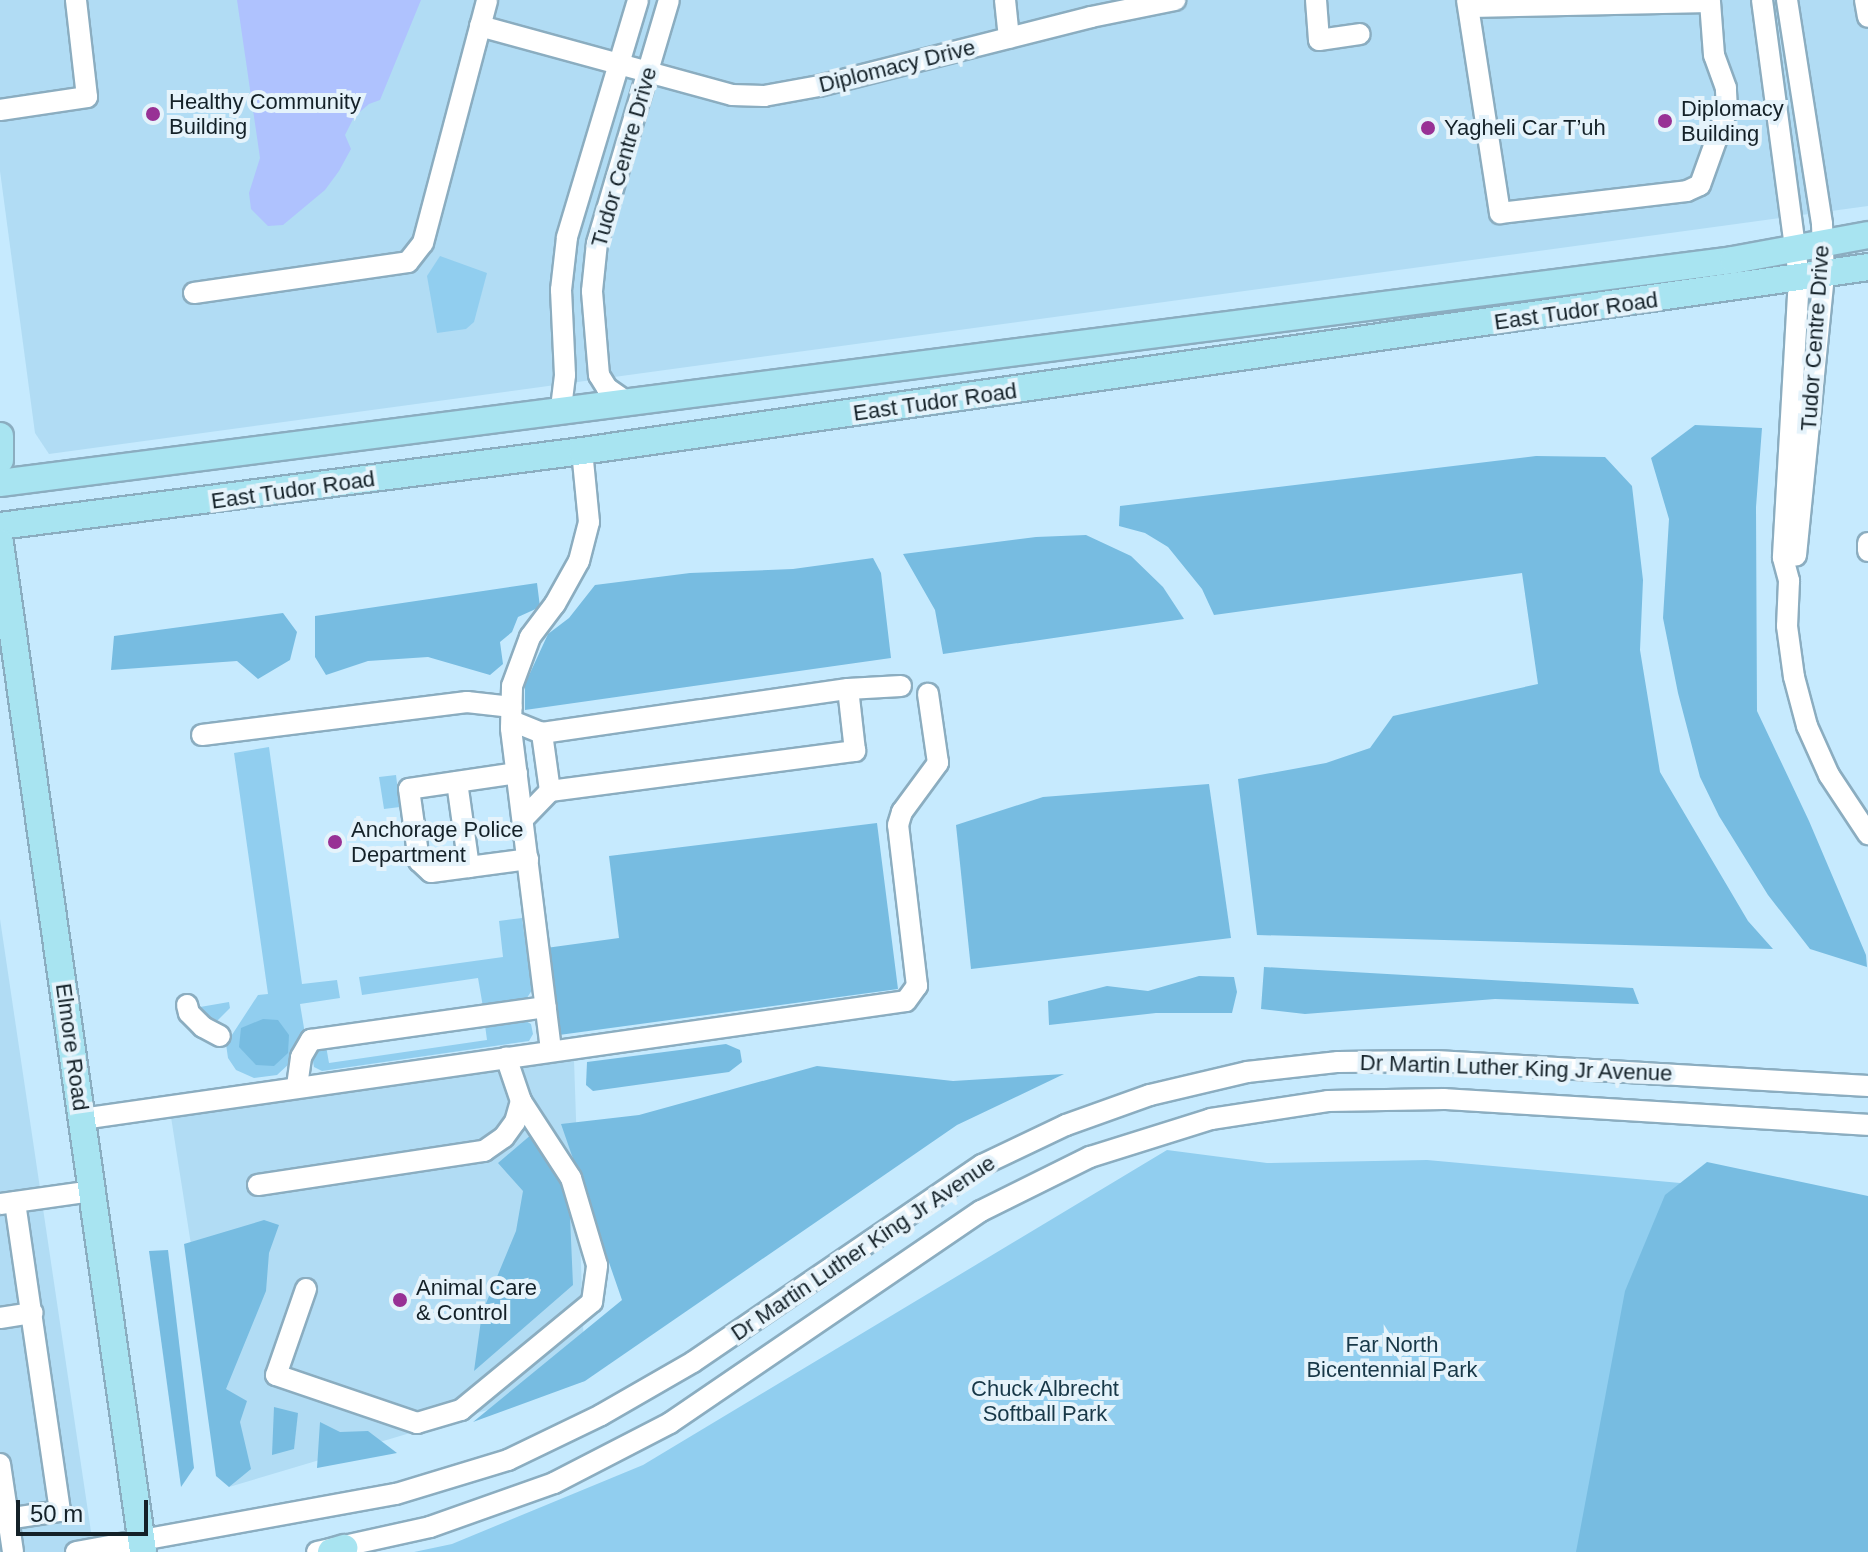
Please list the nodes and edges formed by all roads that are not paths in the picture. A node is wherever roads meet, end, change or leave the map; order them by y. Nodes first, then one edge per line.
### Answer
1 (76, 0) edge
2 (487, 0) edge
3 (638, 0) edge
4 (669, 0) edge
5 (1005, 0) edge
6 (1175, 0) edge
7 (1316, 0) edge
8 (1762, 0) edge
9 (1787, 0) edge
10 (1865, 0) edge
11 (1469, 4) edge
12 (1091, 9) edge
13 (1868, 17) edge
14 (480, 26) junction
15 (1360, 34) dead end
16 (1009, 38) junction
17 (619, 63) junction
18 (648, 71) junction
19 (0, 110) edge
20 (1868, 235) edge
21 (1823, 242) junction
22 (1795, 248) junction
23 (1868, 267) edge
24 (1811, 276) junction
25 (194, 293) dead end
26 (624, 400) junction
27 (561, 408) junction
28 (0, 436) edge
29 (582, 451) junction
30 (0, 460) edge
31 (0, 483) edge
32 (0, 526) edge
33 (0, 543) edge
34 (1868, 543) edge
35 (1868, 551) edge
36 (8, 654) edge
37 (901, 686) dead end
38 (848, 689) junction
39 (928, 694) dead end
40 (512, 714) junction
41 (542, 733) junction
42 (202, 735) dead end
43 (517, 773) junction
44 (457, 782) junction
45 (550, 791) junction
46 (523, 819) junction
47 (1868, 834) edge
48 (528, 859) junction
49 (469, 867) junction
50 (187, 1005) dead end
51 (546, 1007) junction
52 (220, 1036) dead end
53 (551, 1050) junction
54 (506, 1057) junction
55 (297, 1086) junction
56 (1866, 1086) edge
57 (521, 1101) junction
58 (82, 1119) junction
59 (1864, 1125) edge
60 (258, 1185) dead end
61 (92, 1191) junction
62 (8, 1203) edge
63 (306, 1289) dead end
64 (33, 1313) junction
65 (0, 1318) edge
66 (0, 1464) edge
67 (4, 1519) edge
68 (142, 1546) edge
69 (338, 1550) edge
70 (13, 1552) edge
71 (76, 1552) edge
72 (317, 1552) edge

1 - 19 street
2 - 14 street
3 - 17 street, Tudor Centre Drive
4 - 18 street, Tudor Centre Drive
5 - 16 street
6 - 12 street, Diplomacy Drive
7 - 15 street
8 - 22 street, Tudor Centre Drive
9 - 21 street, Tudor Centre Drive
10 - 13 street
11 - 11 street
12 - 16 street, Diplomacy Drive
14 - 17 street, Diplomacy Drive
14 - 25 street
16 - 18 street, Diplomacy Drive
17 - 18 street, Diplomacy Drive
17 - 27 street, Tudor Centre Drive
18 - 26 street, Tudor Centre Drive
20 - 21 main road, East Tudor Road
21 - 22 main road, East Tudor Road
21 - 24 street, Tudor Centre Drive
22 - 24 street, Tudor Centre Drive
22 - 26 main road, East Tudor Road
23 - 24 main road, East Tudor Road
24 - 29 main road, East Tudor Road
24 - 47 street, Tudor Centre Drive
26 - 27 main road, East Tudor Road
27 - 31 main road, East Tudor Road
28 - 30 main road
29 - 32 main road, East Tudor Road
29 - 40 street
33 - 36 main road, Elmore Road
34 - 35 street
36 - 58 main road, Elmore Road
37 - 38 street
38 - 41 street
38 - 45 street
39 - 53 street
40 - 41 street
40 - 42 street
40 - 43 street
41 - 45 street
43 - 44 street
43 - 46 street
44 - 49 street
44 - 49 street
45 - 46 street
46 - 48 street
48 - 49 street
48 - 51 street
50 - 52 street
51 - 53 street
51 - 55 street
53 - 54 street
54 - 55 street
54 - 57 street
55 - 58 street
56 - 68 street, Dr Martin Luther King Jr Avenue
57 - 60 street
57 - 63 street
58 - 61 main road, Elmore Road
59 - 69 street, Dr Martin Luther King Jr Avenue
61 - 62 street
61 - 68 main road, Elmore Road
62 - 64 street
64 - 65 street
64 - 67 street
66 - 67 street
67 - 70 street
68 - 71 street, Dr Martin Luther King Jr Avenue
69 - 72 street, Dr Martin Luther King Jr Avenue

